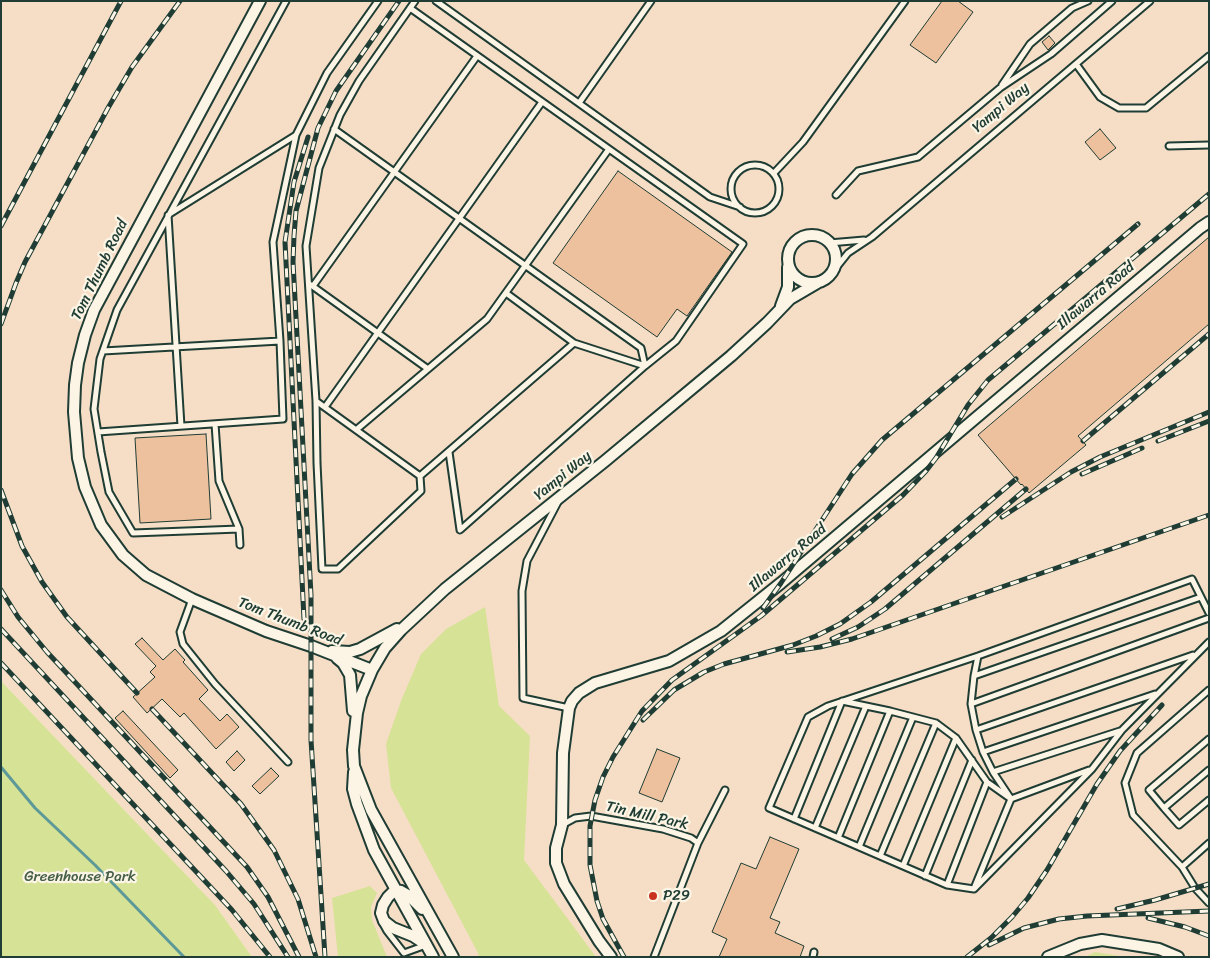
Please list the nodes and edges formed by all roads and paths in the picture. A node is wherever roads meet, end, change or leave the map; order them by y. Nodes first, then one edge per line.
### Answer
1 (260, 1) edge
2 (286, 1) edge
3 (378, 1) edge
4 (415, 1) edge
5 (436, 1) edge
6 (651, 1) edge
7 (905, 1) edge
8 (1088, 1) edge
9 (1112, 1) edge
10 (1150, 1) edge
11 (410, 8) junction
12 (477, 56) junction
13 (1209, 56) edge
14 (1076, 64) junction
15 (1000, 88) junction
16 (542, 102) junction
17 (579, 103) junction
18 (334, 129) junction
19 (296, 135) junction
20 (1209, 145) edge
21 (1169, 146) dead end
22 (609, 149) junction
23 (394, 172) junction
24 (774, 173) junction
25 (836, 195) dead end
26 (740, 207) junction
27 (168, 215) junction
28 (460, 219) junction
29 (1209, 222) edge
30 (872, 237) junction
31 (829, 243) junction
32 (788, 261) junction
33 (525, 266) junction
34 (832, 273) junction
35 (819, 282) junction
36 (311, 285) junction
37 (506, 293) junction
38 (778, 311) junction
39 (378, 333) junction
40 (280, 341) junction
41 (574, 343) junction
42 (176, 347) junction
43 (103, 351) junction
44 (645, 366) junction
45 (428, 369) junction
46 (316, 401) junction
47 (325, 407) junction
48 (215, 424) junction
49 (181, 426) junction
50 (356, 430) junction
51 (98, 432) junction
52 (449, 452) junction
53 (420, 476) junction
54 (560, 497) junction
55 (239, 529) junction
56 (240, 545) dead end
57 (1201, 597) junction
58 (192, 599) junction
59 (1209, 613) edge
60 (1209, 618) edge
61 (411, 620) junction
62 (1209, 642) edge
63 (329, 653) junction
64 (1196, 654) junction
65 (978, 656) junction
66 (372, 670) junction
67 (974, 676) junction
68 (1209, 690) edge
69 (1158, 693) junction
70 (842, 701) junction
71 (971, 704) junction
72 (866, 706) junction
73 (568, 708) junction
74 (890, 711) junction
75 (913, 717) junction
76 (936, 724) junction
77 (976, 730) junction
78 (1122, 730) junction
79 (354, 732) junction
80 (956, 738) junction
81 (1209, 740) edge
82 (983, 752) junction
83 (972, 760) junction
84 (288, 762) dead end
85 (354, 766) junction
86 (1092, 769) junction
87 (1209, 770) edge
88 (993, 772) junction
89 (987, 782) junction
90 (725, 790) dead end
91 (1011, 798) junction
92 (1209, 800) edge
93 (1164, 808) junction
94 (794, 819) junction
95 (562, 825) junction
96 (815, 828) junction
97 (838, 838) junction
98 (698, 842) junction
99 (1209, 844) edge
100 (859, 847) junction
101 (880, 856) junction
102 (903, 866) junction
103 (1182, 867) junction
104 (925, 876) junction
105 (946, 885) junction
106 (974, 889) junction
107 (395, 890) junction
108 (1209, 903) edge
109 (382, 910) junction
110 (438, 930) junction
111 (426, 945) junction
112 (1157, 953) edge
113 (432, 957) edge
114 (453, 957) edge
115 (611, 957) edge
116 (654, 957) edge
117 (1048, 957) edge
118 (1178, 957) edge

1 - 58 street, Tom Thumb Road
2 - 27 lane
3 - 19 lane
4 - 11 lane
5 - 17 lane
6 - 17 lane
7 - 24 lane
8 - 15 lane
9 - 15 lane
10 - 14 lane, Yampi Way
11 - 12 lane
11 - 18 lane
12 - 16 lane
12 - 23 lane
13 - 14 lane
14 - 30 lane, Yampi Way
15 - 25 lane
16 - 22 lane
16 - 28 lane
17 - 26 lane
18 - 23 lane
18 - 36 lane
19 - 27 lane
19 - 40 lane
20 - 21 lane
22 - 33 lane
22 - 44 lane
23 - 28 lane
23 - 36 lane
24 - 26 lane
24 - 26 lane
27 - 42 lane
27 - 43 lane
28 - 33 lane
28 - 39 lane
29 - 73 street, Illawarra Road
30 - 31 lane, Yampi Way
30 - 34 lane, Yampi Way
31 - 32 street, Yampi Way
31 - 34 street
32 - 35 street
32 - 38 street, Yampi Way
33 - 37 lane
33 - 44 lane
34 - 35 street, Yampi Way
35 - 38 street, Yampi Way
36 - 39 lane
36 - 46 lane
37 - 41 lane
37 - 45 lane
38 - 54 street, Yampi Way
39 - 45 lane
39 - 47 lane
40 - 42 lane
40 - 48 lane
41 - 44 lane
41 - 52 lane
42 - 43 lane
42 - 49 lane
43 - 51 lane
44 - 52 lane
45 - 50 lane
46 - 47 lane
46 - 53 lane
47 - 50 lane
48 - 49 lane
48 - 55 lane
49 - 51 lane
50 - 53 lane
51 - 55 lane
52 - 53 lane
54 - 61 street, Yampi Way
54 - 73 lane
55 - 56 lane
57 - 59 lane
57 - 65 lane
57 - 67 lane
58 - 63 street, Tom Thumb Road
58 - 84 lane
60 - 71 lane
61 - 63 street
61 - 66 street, Yampi Way
62 - 64 lane
63 - 66 street, Tom Thumb Road
63 - 79 street
64 - 69 lane
64 - 77 lane
65 - 67 lane
65 - 70 lane
66 - 79 street
67 - 71 lane
68 - 103 lane
69 - 78 lane
69 - 82 lane
70 - 72 lane
70 - 94 lane
70 - 94 lane
71 - 77 lane
72 - 74 lane
72 - 96 lane
73 - 95 street
74 - 75 lane
74 - 97 lane
75 - 76 lane
75 - 100 lane
76 - 80 lane
76 - 101 lane
77 - 82 lane
78 - 86 lane
78 - 88 lane
79 - 85 street
80 - 83 lane
80 - 102 lane
81 - 93 lane
82 - 88 lane
83 - 89 lane
83 - 104 lane
85 - 107 street
85 - 110 street
86 - 91 lane
86 - 106 lane
87 - 93 lane
88 - 91 lane
89 - 91 lane
89 - 105 lane
90 - 98 lane, Tin Mill Park
91 - 106 lane
92 - 93 lane
94 - 96 lane
95 - 98 lane, Tin Mill Park
95 - 115 street
96 - 97 lane
97 - 100 lane
98 - 116 lane
99 - 103 lane
100 - 101 lane
101 - 102 lane
102 - 104 lane
103 - 108 lane
104 - 105 lane
105 - 106 lane
107 - 109 street
107 - 110 street
107 - 111 street
109 - 111 street
109 - 111 lane
110 - 114 street
111 - 113 street
112 - 117 street
112 - 118 street

